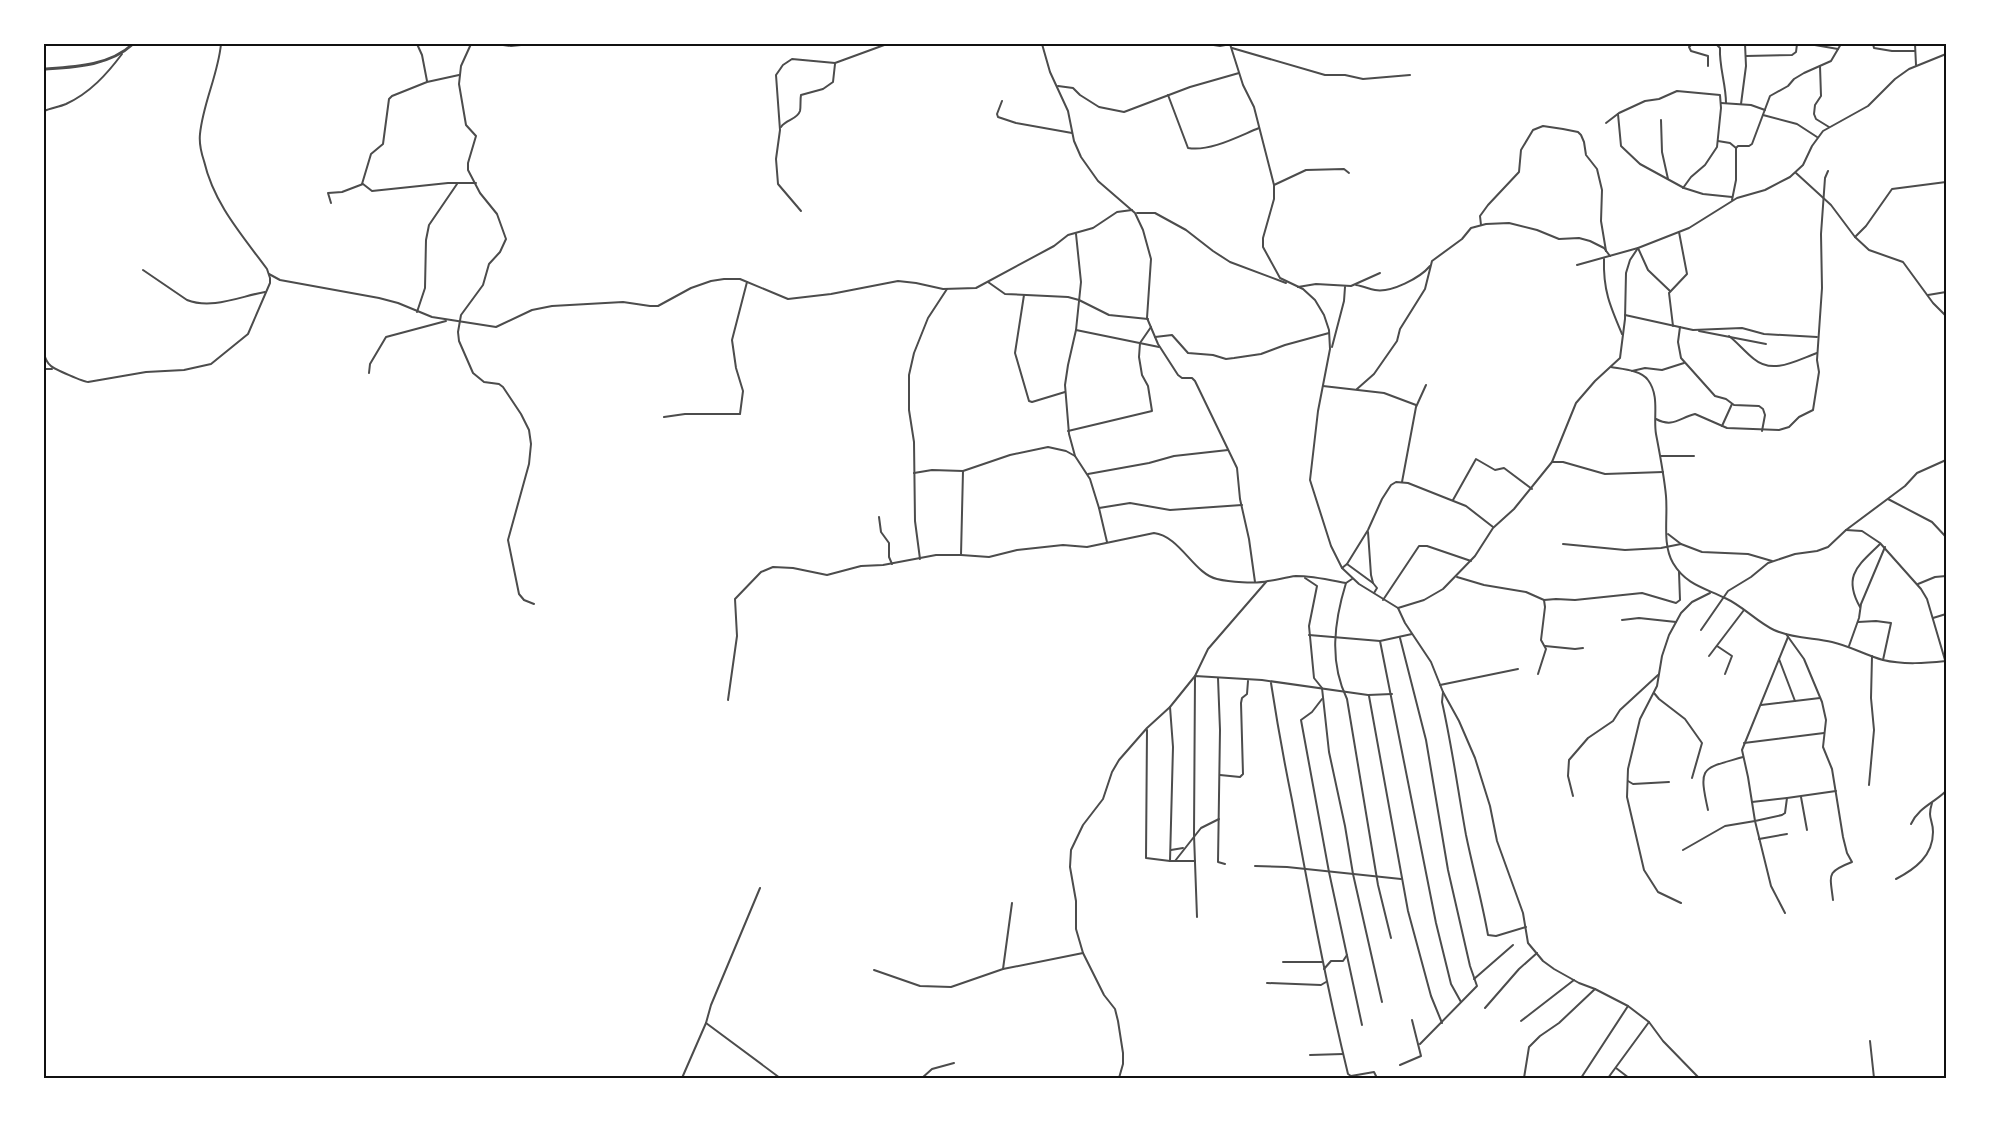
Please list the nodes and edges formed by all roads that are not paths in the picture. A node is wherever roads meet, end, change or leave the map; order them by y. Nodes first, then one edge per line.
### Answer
1 (133, 44) edge
2 (221, 44) edge
3 (417, 44) edge
4 (471, 44) edge
5 (496, 44) edge
6 (531, 44) edge
7 (887, 44) edge
8 (1042, 44) edge
9 (1207, 44) edge
10 (1692, 44) edge
11 (1716, 44) edge
12 (1745, 44) edge
13 (1797, 44) edge
14 (1809, 44) edge
15 (1840, 44) edge
16 (1873, 44) edge
17 (1915, 44) edge
18 (1231, 45) edge
19 (1838, 50) junction
20 (124, 51) junction
21 (1915, 51) junction
22 (1947, 54) edge
23 (1746, 56) junction
24 (835, 63) junction
25 (1916, 65) junction
26 (1708, 66) dead end
27 (1820, 66) junction
28 (44, 69) edge
29 (1239, 73) junction
30 (459, 75) junction
31 (1410, 75) dead end
32 (427, 82) junction
33 (1058, 86) junction
34 (1168, 94) junction
35 (1002, 101) dead end
36 (1721, 103) junction
37 (1726, 103) junction
38 (1742, 104) junction
39 (1765, 110) junction
40 (44, 111) edge
41 (1618, 114) junction
42 (1763, 115) junction
43 (1661, 120) dead end
44 (1606, 123) dead end
45 (1829, 127) junction
46 (1259, 128) junction
47 (780, 130) junction
48 (1072, 133) junction
49 (1817, 137) junction
50 (1718, 141) junction
51 (1736, 148) junction
52 (1828, 171) dead end
53 (1349, 173) dead end
54 (1796, 173) junction
55 (1668, 179) junction
56 (1947, 182) edge
57 (476, 183) junction
58 (362, 184) junction
59 (457, 184) junction
60 (1274, 185) junction
61 (1683, 188) junction
62 (1732, 198) junction
63 (1824, 198) junction
64 (331, 203) dead end
65 (1132, 210) junction
66 (801, 211) dead end
67 (1135, 213) junction
68 (1481, 225) junction
69 (1679, 232) junction
70 (1076, 233) junction
71 (1855, 237) junction
72 (1638, 248) junction
73 (1606, 251) junction
74 (1610, 256) junction
75 (1604, 258) junction
76 (1576, 265) dead end
77 (1430, 266) junction
78 (143, 270) dead end
79 (1380, 273) dead end
80 (269, 274) junction
81 (747, 282) junction
82 (987, 282) junction
83 (1289, 283) junction
84 (1356, 285) junction
85 (1298, 287) junction
86 (1345, 287) junction
87 (947, 289) junction
88 (1670, 291) junction
89 (266, 292) junction
90 (1947, 292) edge
91 (1024, 295) junction
92 (1928, 295) junction
93 (1079, 300) junction
94 (417, 312) junction
95 (1625, 315) junction
96 (1947, 316) edge
97 (1148, 319) junction
98 (449, 320) junction
99 (459, 322) junction
100 (1673, 326) junction
101 (1151, 327) junction
102 (1680, 327) junction
103 (1076, 330) junction
104 (1693, 330) junction
105 (1329, 333) junction
106 (1623, 336) junction
107 (1729, 336) junction
108 (1155, 337) junction
109 (1818, 337) junction
110 (1140, 343) junction
111 (1766, 344) dead end
112 (1159, 347) junction
113 (1330, 349) junction
114 (44, 353) edge
115 (1817, 353) junction
116 (1684, 363) junction
117 (1611, 367) junction
118 (44, 369) edge
119 (55, 369) junction
120 (1632, 371) junction
121 (369, 373) dead end
122 (1323, 386) junction
123 (1426, 386) dead end
124 (1357, 389) junction
125 (1066, 392) junction
126 (1732, 404) junction
127 (1416, 405) junction
128 (664, 417) dead end
129 (1656, 419) junction
130 (1722, 426) junction
131 (1068, 431) junction
132 (1762, 431) junction
133 (1228, 450) junction
134 (1075, 456) junction
135 (1661, 456) junction
136 (1694, 456) dead end
137 (1947, 460) edge
138 (1552, 462) junction
139 (963, 471) junction
140 (1663, 472) junction
141 (914, 473) junction
142 (1088, 474) junction
143 (1402, 482) junction
144 (1532, 489) junction
145 (1888, 498) junction
146 (1452, 500) junction
147 (1242, 505) junction
148 (1099, 508) junction
149 (879, 518) dead end
150 (1493, 528) junction
151 (1368, 530) junction
152 (1846, 530) junction
153 (1667, 533) junction
154 (1947, 537) edge
155 (1107, 542) junction
156 (1880, 543) junction
157 (1563, 544) dead end
158 (1681, 544) junction
159 (1668, 546) junction
160 (1885, 547) junction
161 (961, 555) junction
162 (920, 559) junction
163 (1471, 561) junction
164 (1772, 561) junction
165 (892, 564) junction
166 (1347, 564) junction
167 (1342, 568) junction
168 (1679, 572) junction
169 (1304, 576) junction
170 (1947, 576) edge
171 (1456, 577) junction
172 (1353, 579) junction
173 (1255, 582) junction
174 (1266, 582) junction
175 (1346, 583) junction
176 (1373, 583) junction
177 (1917, 585) junction
178 (1374, 593) junction
179 (1711, 593) junction
180 (1724, 597) junction
181 (1383, 600) junction
182 (1544, 600) junction
183 (534, 604) dead end
184 (1860, 607) junction
185 (1398, 608) junction
186 (1744, 610) junction
187 (1947, 614) edge
188 (1933, 618) junction
189 (1622, 620) dead end
190 (1676, 622) junction
191 (1858, 622) junction
192 (1701, 630) dead end
193 (1412, 634) junction
194 (1309, 635) junction
195 (1787, 636) junction
196 (1334, 637) junction
197 (1400, 638) junction
198 (1380, 641) junction
199 (1545, 646) junction
200 (1717, 646) junction
201 (1849, 646) junction
202 (1583, 648) dead end
203 (1945, 650) edge
204 (1709, 656) dead end
205 (1872, 656) junction
206 (1779, 659) junction
207 (1883, 660) junction
208 (1946, 661) edge
209 (1518, 669) dead end
210 (1538, 674) dead end
211 (1725, 674) dead end
212 (1658, 675) junction
213 (1195, 676) junction
214 (1218, 678) junction
215 (1248, 681) junction
216 (1271, 683) junction
217 (1440, 685) junction
218 (1322, 688) junction
219 (1443, 692) junction
220 (1344, 693) junction
221 (1654, 693) junction
222 (1392, 694) junction
223 (1368, 695) junction
224 (1820, 698) junction
225 (1322, 699) junction
226 (728, 700) dead end
227 (1795, 701) junction
228 (1760, 705) junction
229 (1170, 707) junction
230 (1147, 728) junction
231 (1824, 733) junction
232 (1744, 743) junction
233 (1743, 757) junction
234 (1219, 775) junction
235 (1692, 778) dead end
236 (1628, 781) junction
237 (1669, 782) dead end
238 (1869, 785) dead end
239 (1836, 791) junction
240 (1947, 791) edge
241 (1573, 796) dead end
242 (1802, 797) junction
243 (1787, 798) junction
244 (1752, 802) junction
245 (1932, 803) junction
246 (1708, 810) dead end
247 (1219, 819) junction
248 (1755, 821) junction
249 (1911, 824) dead end
250 (1807, 830) dead end
251 (1787, 834) dead end
252 (1194, 835) junction
253 (1759, 839) junction
254 (1183, 848) junction
255 (1170, 850) junction
256 (1683, 850) dead end
257 (1172, 861) junction
258 (1195, 861) junction
259 (1225, 864) dead end
260 (1255, 866) dead end
261 (1304, 870) junction
262 (1329, 872) junction
263 (1353, 874) junction
264 (1378, 877) junction
265 (1401, 879) junction
266 (1896, 879) dead end
267 (760, 888) dead end
268 (1833, 900) dead end
269 (1011, 903) dead end
270 (1681, 903) dead end
271 (1785, 913) dead end
272 (1197, 917) dead end
273 (1526, 927) junction
274 (1391, 938) dead end
275 (1513, 945) dead end
276 (1083, 953) junction
277 (1537, 953) junction
278 (1347, 955) junction
279 (1283, 962) dead end
280 (1322, 962) junction
281 (1003, 969) junction
282 (1323, 969) junction
283 (874, 970) dead end
284 (1474, 979) junction
285 (1574, 980) junction
286 (1326, 982) junction
287 (1268, 983) dead end
288 (1595, 989) junction
289 (1382, 1002) dead end
290 (1461, 1002) junction
291 (1628, 1006) junction
292 (1485, 1008) dead end
293 (1412, 1020) dead end
294 (1521, 1022) dead end
295 (1649, 1022) junction
296 (706, 1023) junction
297 (1442, 1023) junction
298 (1362, 1025) dead end
299 (1870, 1041) dead end
300 (1420, 1044) junction
301 (1343, 1054) junction
302 (1310, 1055) dead end
303 (954, 1063) dead end
304 (1400, 1065) dead end
305 (1616, 1068) junction
306 (682, 1078) edge
307 (780, 1078) edge
308 (922, 1078) edge
309 (1119, 1078) edge
310 (1377, 1078) edge
311 (1524, 1078) edge
312 (1581, 1078) edge
313 (1608, 1078) edge
314 (1629, 1078) edge
315 (1699, 1078) edge
316 (1874, 1078) edge

1 - 20 street
2 - 80 street
3 - 32 street
4 - 30 street
5 - 6 street
7 - 24 street
8 - 33 street
9 - 18 street
10 - 26 street
11 - 37 street
12 - 23 street
13 - 23 street
14 - 19 street
15 - 19 street
16 - 21 street
17 - 21 street
18 - 29 street
18 - 31 street
19 - 27 street
20 - 28 street
20 - 40 street
21 - 25 street
22 - 25 street
23 - 38 street
24 - 47 street
24 - 47 street
25 - 45 street
27 - 39 street
27 - 45 street
29 - 34 street
29 - 46 street
30 - 32 street
30 - 57 street
32 - 58 street
33 - 34 street
33 - 48 street
34 - 46 street
35 - 48 street
36 - 37 street
36 - 41 street
36 - 50 street
37 - 38 street
38 - 39 street
39 - 42 street
41 - 44 street
41 - 55 street
42 - 49 street
42 - 51 street
43 - 55 street
45 - 49 street
46 - 60 street
47 - 66 street
48 - 65 street
49 - 54 street
50 - 51 street
50 - 61 street
51 - 62 street
52 - 63 street
53 - 60 street
54 - 62 street
54 - 63 street
55 - 61 street
56 - 71 street
57 - 59 street
57 - 99 street
58 - 59 street
58 - 64 street
59 - 94 street
60 - 83 street
61 - 62 street
62 - 69 street
63 - 71 street
63 - 109 street
65 - 67 street
65 - 70 street
67 - 83 street
67 - 97 street
68 - 73 street
68 - 73 street
68 - 77 street
69 - 72 street
69 - 88 street
70 - 82 street
70 - 93 street
71 - 92 street
72 - 74 street
72 - 88 street
72 - 95 street
73 - 74 street
74 - 75 street
75 - 76 street
75 - 106 street
77 - 84 street
77 - 124 street
78 - 89 street
79 - 84 street
80 - 89 street
80 - 94 street
81 - 87 street
81 - 99 street
81 - 128 street
82 - 87 street
82 - 91 street
83 - 85 street
84 - 86 street
85 - 86 street
85 - 105 street
86 - 113 street
87 - 141 street
88 - 100 street
89 - 119 street
90 - 92 street
91 - 93 street
91 - 125 street
92 - 96 street
93 - 97 street
93 - 103 street
94 - 98 street
95 - 100 street
95 - 106 street
97 - 101 street
98 - 99 street
98 - 121 street
99 - 183 street
100 - 102 street
101 - 108 street
101 - 110 street
102 - 104 street
102 - 116 street
103 - 110 street
103 - 125 street
104 - 107 street
104 - 109 street
105 - 108 street
105 - 113 street
106 - 117 street
107 - 111 street
107 - 115 street
108 - 112 street
109 - 115 street
110 - 112 street
110 - 131 street
112 - 133 street
113 - 122 street
114 - 119 street
115 - 132 street
116 - 120 street
116 - 126 street
117 - 120 street
117 - 138 street
118 - 119 street
120 - 129 street
122 - 124 street
122 - 167 street
123 - 127 street
124 - 127 street
125 - 131 street
126 - 130 street
126 - 132 street
127 - 143 street
129 - 130 street
129 - 135 street
130 - 132 street
131 - 134 street
133 - 142 street
133 - 147 street
134 - 139 street
134 - 142 street
135 - 136 street
135 - 140 street
137 - 145 street
138 - 140 street
138 - 144 street
139 - 141 street
139 - 161 street
140 - 153 street
141 - 162 street
142 - 148 street
143 - 146 street
143 - 151 street
144 - 146 street
144 - 150 street
145 - 152 street
145 - 154 street
146 - 150 street
147 - 148 street
147 - 173 street
148 - 155 street
149 - 165 street
150 - 163 street
151 - 166 street
151 - 176 street
152 - 156 street
152 - 164 street
153 - 158 street
153 - 159 street
155 - 161 street
155 - 173 street
156 - 160 street
156 - 184 street
157 - 159 street
158 - 159 street
158 - 164 street
159 - 168 street
160 - 177 street
160 - 184 street
161 - 162 street
162 - 165 street
163 - 171 street
163 - 181 street
164 - 180 street
165 - 226 street
166 - 167 street
166 - 176 street
167 - 172 street
168 - 179 street
168 - 182 street
169 - 174 street
169 - 175 street
169 - 194 street
170 - 177 street
171 - 182 street
171 - 185 street
172 - 175 street
172 - 178 street
173 - 174 street
174 - 213 street
175 - 196 street
176 - 178 street
177 - 188 street
178 - 181 street
179 - 180 street
179 - 190 street
180 - 186 street
180 - 192 street
181 - 185 street
182 - 199 street
184 - 191 street
185 - 193 street
186 - 195 street
186 - 200 street
187 - 188 street
188 - 203 street
189 - 190 street
190 - 212 street
191 - 201 street
191 - 207 street
193 - 197 street
193 - 217 street
194 - 196 street
194 - 218 street
195 - 201 street
195 - 206 street
195 - 224 street
196 - 198 street
196 - 220 street
197 - 198 street
197 - 284 street
198 - 222 street
199 - 202 street
199 - 210 street
200 - 204 street
200 - 211 street
201 - 205 street
203 - 208 street
205 - 207 street
205 - 238 street
206 - 227 street
206 - 228 street
207 - 208 street
209 - 217 street
212 - 221 street
212 - 241 street
213 - 214 street
213 - 229 street
213 - 252 street
214 - 215 street
214 - 234 street
215 - 216 street
215 - 234 street
216 - 218 street
216 - 261 street
217 - 219 street
218 - 220 street
218 - 225 street
219 - 273 street
219 - 273 street
220 - 223 street
220 - 264 street
221 - 235 street
221 - 236 street
222 - 223 street
222 - 290 street
223 - 265 street
224 - 227 street
224 - 231 street
225 - 262 street
225 - 263 street
227 - 228 street
228 - 232 street
229 - 230 street
229 - 255 street
230 - 257 street
230 - 276 street
231 - 232 street
231 - 239 street
232 - 233 street
233 - 244 street
233 - 246 street
234 - 247 street
236 - 237 street
236 - 270 street
239 - 242 street
239 - 268 street
240 - 245 street
242 - 243 street
242 - 250 street
243 - 244 street
243 - 248 street
244 - 248 street
245 - 249 street
245 - 266 street
247 - 252 street
247 - 259 street
248 - 253 street
248 - 256 street
251 - 253 street
252 - 254 street
252 - 258 street
253 - 271 street
254 - 255 street
254 - 257 street
255 - 257 street
257 - 258 street
258 - 272 street
260 - 261 street
261 - 262 street
261 - 280 street
262 - 263 street
262 - 278 street
263 - 264 street
263 - 289 street
264 - 265 street
264 - 274 street
265 - 297 street
267 - 296 street
269 - 281 street
273 - 277 street
275 - 284 street
276 - 281 street
276 - 309 street
277 - 285 street
277 - 292 street
278 - 282 street
278 - 298 street
279 - 280 street
280 - 282 street
281 - 283 street
282 - 286 street
284 - 290 street
285 - 288 street
285 - 294 street
286 - 287 street
286 - 301 street
288 - 291 street
288 - 311 street
290 - 297 street
291 - 295 street
291 - 312 street
293 - 300 street
295 - 305 street
295 - 315 street
296 - 306 street
296 - 307 street
297 - 300 street
299 - 316 street
300 - 304 street
301 - 302 street
301 - 310 street
303 - 308 street
305 - 313 street
305 - 314 street

